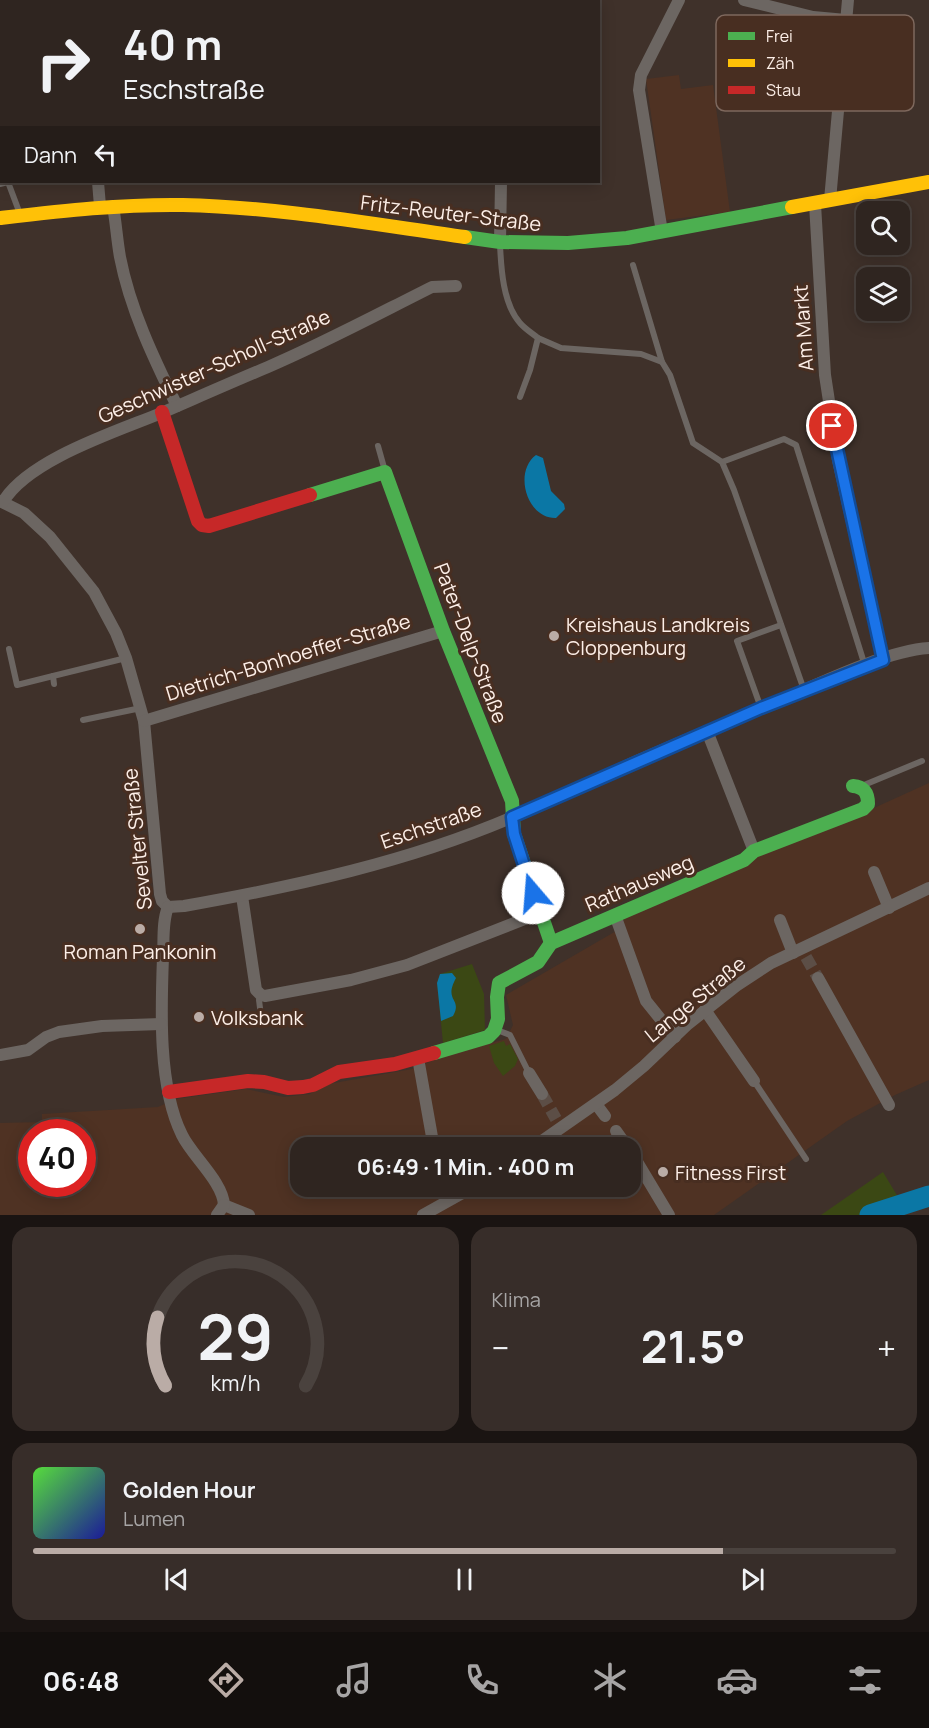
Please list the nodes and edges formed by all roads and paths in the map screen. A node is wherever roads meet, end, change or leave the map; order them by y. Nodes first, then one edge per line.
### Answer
1 (679, 0) edge
2 (744, 0) edge
3 (848, 0) edge
4 (805, 15) edge
5 (846, 15) edge
6 (838, 111) edge
7 (929, 182) edge
8 (8, 183) edge
9 (98, 183) edge
10 (501, 183) edge
11 (830, 200) junction
12 (815, 204) junction
13 (106, 206) junction
14 (20, 215) junction
15 (0, 218) edge
16 (662, 232) junction
17 (500, 242) junction
18 (633, 265) dead end
19 (456, 286) dead end
20 (538, 338) junction
21 (662, 362) junction
22 (520, 397) dead end
23 (177, 406) junction
24 (162, 412) junction
25 (378, 446) dead end
26 (722, 462) junction
27 (388, 478) junction
28 (2, 502) edge
29 (781, 625) junction
30 (443, 631) junction
31 (929, 648) edge
32 (9, 649) dead end
33 (126, 658) junction
34 (883, 660) junction
35 (865, 666) junction
36 (53, 676) junction
37 (54, 684) dead end
38 (804, 690) junction
39 (141, 707) junction
40 (761, 708) junction
41 (83, 720) dead end
42 (144, 720) junction
43 (707, 731) junction
44 (922, 761) dead end
45 (857, 786) joint
46 (512, 817) junction
47 (754, 851) junction
48 (874, 872) dead end
49 (929, 888) edge
50 (242, 896) junction
51 (168, 906) junction
52 (889, 908) junction
53 (540, 913) junction
54 (615, 915) junction
55 (780, 920) dead end
56 (551, 943) junction
57 (800, 953) junction
58 (818, 978) tunnel mouth
59 (261, 994) junction
60 (705, 1010) junction
61 (261, 1016) dead end
62 (161, 1024) junction
63 (496, 1030) junction
64 (675, 1036) junction
65 (0, 1055) edge
66 (418, 1058) junction
67 (530, 1073) joint
68 (754, 1081) joint
69 (169, 1092) junction
70 (542, 1094) tunnel mouth
71 (596, 1104) junction
72 (889, 1105) dead end
73 (604, 1116) dead end
74 (616, 1131) dead end
75 (433, 1137) edge
76 (544, 1137) edge
77 (620, 1137) edge
78 (806, 1159) dead end
79 (641, 1169) edge
80 (446, 1197) edge
81 (221, 1210) edge
82 (249, 1215) edge
83 (423, 1215) edge
84 (669, 1215) edge

1 - 16 street
2 - 4 street
3 - 5 street
6 - 11 street
7 - 11 street, Fritz-Reuter-Straße
8 - 14 lane
9 - 13 street
10 - 17 street
11 - 12 street, Fritz-Reuter-Straße
12 - 16 street, Fritz-Reuter-Straße
12 - 34 street, Am Markt
13 - 14 street, Fritz-Reuter-Straße
13 - 17 street, Fritz-Reuter-Straße
13 - 23 street
14 - 15 street, Fritz-Reuter-Straße
16 - 17 street, Fritz-Reuter-Straße
17 - 20 lane
18 - 21 lane
19 - 23 street, Geschwister-Scholl-Straße
20 - 21 lane
20 - 22 lane
21 - 26 lane
23 - 24 street, Geschwister-Scholl-Straße
24 - 27 street
24 - 28 street, Geschwister-Scholl-Straße
25 - 27 lane
26 - 29 lane
26 - 35 lane
27 - 30 street, Pater-Delp-Straße
28 - 33 street, Sevelter Straße
29 - 38 lane
29 - 40 lane
30 - 42 street, Dietrich-Bonhoeffer-Straße
30 - 46 street, Pater-Delp-Straße
31 - 34 street, Eschstraße
32 - 36 lane
33 - 36 lane
33 - 39 street, Sevelter Straße
34 - 35 street, Eschstraße
35 - 38 street, Eschstraße
36 - 37 lane
38 - 40 street, Eschstraße
39 - 41 lane
39 - 42 street, Sevelter Straße
40 - 43 street, Eschstraße
42 - 51 street, Sevelter Straße
43 - 46 street, Eschstraße
43 - 47 street
44 - 45 lane
45 - 47 street, Rathausweg
46 - 50 street, Eschstraße
46 - 53 street, Pater-Delp-Straße
47 - 54 street, Rathausweg
48 - 52 street
49 - 52 street, Lange Straße
50 - 51 street, Eschstraße
50 - 59 street
51 - 62 street, Sevelter Straße
52 - 57 street, Lange Straße
53 - 56 street, Pater-Delp-Straße
53 - 59 street
54 - 56 street, Rathausweg
54 - 64 street
55 - 57 street
56 - 63 street, Rathausweg
57 - 60 street, Lange Straße
58 - 72 street
59 - 61 lane
60 - 64 street, Lange Straße
60 - 68 street
62 - 65 street
62 - 69 street, Sevelter Straße
63 - 66 street
63 - 67 lane
64 - 71 street, Lange Straße
66 - 69 street
66 - 75 street
67 - 70 street
68 - 78 lane
69 - 81 street, Sevelter Straße
71 - 73 street
71 - 76 street, Lange Straße
74 - 77 street
79 - 84 street
80 - 83 street
81 - 82 street

